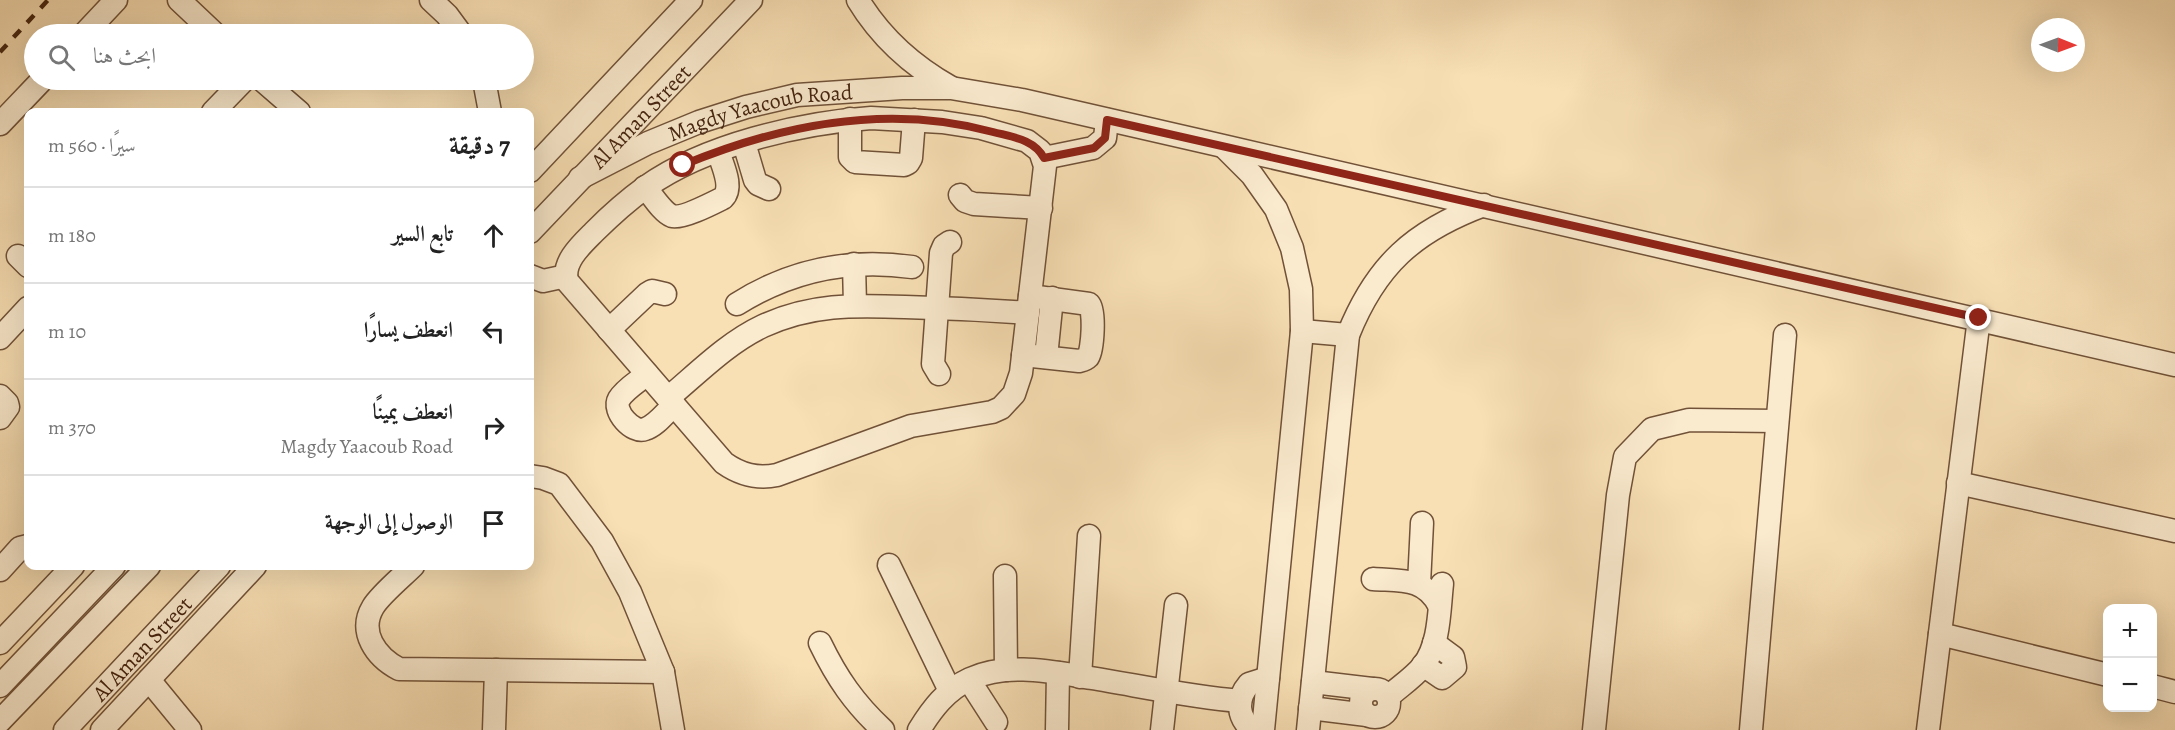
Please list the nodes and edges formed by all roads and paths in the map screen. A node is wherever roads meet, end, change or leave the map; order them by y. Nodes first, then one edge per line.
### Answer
1 (116, 0) edge
2 (178, 0) edge
3 (431, 0) edge
4 (691, 0) edge
5 (751, 0) edge
6 (858, 0) edge
7 (93, 24) edge
8 (203, 24) edge
9 (454, 24) edge
10 (951, 88) junction
11 (32, 90) edge
12 (234, 90) edge
13 (273, 90) edge
14 (486, 90) edge
15 (217, 108) edge
16 (294, 108) edge
17 (489, 108) edge
18 (850, 119) junction
19 (914, 120) junction
20 (1107, 120) junction
21 (0, 124) edge
22 (744, 143) junction
23 (1223, 146) junction
24 (718, 151) junction
25 (1044, 158) junction
26 (534, 167) edge
27 (580, 178) junction
28 (645, 187) junction
29 (769, 189) dead end
30 (960, 195) dead end
31 (1484, 205) junction
32 (1041, 208) junction
33 (534, 228) edge
34 (950, 242) dead end
35 (854, 264) junction
36 (912, 267) dead end
37 (566, 276) junction
38 (534, 278) edge
39 (784, 279) junction
40 (664, 294) dead end
41 (1037, 302) junction
42 (737, 303) dead end
43 (855, 305) junction
44 (938, 308) junction
45 (24, 312) edge
46 (792, 314) junction
47 (1979, 318) junction
48 (609, 330) junction
49 (1302, 331) junction
50 (1348, 335) junction
51 (1785, 335) dead end
52 (0, 338) edge
53 (1023, 355) junction
54 (1046, 357) junction
55 (2175, 365) edge
56 (647, 374) junction
57 (939, 374) dead end
58 (0, 396) edge
59 (671, 401) junction
60 (0, 418) edge
61 (1777, 421) junction
62 (534, 477) edge
63 (1958, 483) junction
64 (1422, 523) dead end
65 (2175, 531) edge
66 (1089, 536) dead end
67 (24, 547) edge
68 (889, 565) dead end
69 (0, 570) edge
70 (62, 570) edge
71 (110, 570) edge
72 (145, 570) edge
73 (251, 570) edge
74 (409, 570) edge
75 (212, 573) edge
76 (1005, 576) dead end
77 (1373, 579) dead end
78 (1419, 584) junction
79 (220, 603) junction
80 (1176, 605) dead end
81 (1940, 634) junction
82 (0, 643) edge
83 (820, 643) dead end
84 (496, 670) junction
85 (1006, 670) junction
86 (663, 672) junction
87 (2103, 674) edge
88 (1069, 675) junction
89 (1268, 678) junction
90 (1313, 682) junction
91 (145, 684) junction
92 (959, 685) junction
93 (0, 686) edge
94 (2157, 687) edge
95 (1166, 690) junction
96 (2175, 692) edge
97 (1380, 693) junction
98 (1240, 701) junction
99 (1309, 719) edge
100 (0, 721) edge
101 (996, 722) dead end
102 (1373, 722) edge
103 (74, 727) edge
104 (102, 730) edge
105 (176, 730) edge
106 (190, 730) edge
107 (494, 730) edge
108 (673, 730) edge
109 (883, 730) edge
110 (919, 730) edge
111 (1057, 730) edge
112 (1162, 730) edge
113 (1253, 730) edge
114 (1263, 730) edge
115 (1594, 730) edge
116 (1751, 730) edge
117 (1928, 730) edge

1 - 7 street
2 - 8 street
3 - 9 street
4 - 26 street, Al Aman Street
5 - 27 street, Al Aman Street
6 - 10 street, Magdy Yaacoub Road
10 - 20 street, Magdy Yaacoub Road
10 - 27 street, Magdy Yaacoub Road
11 - 21 street
12 - 15 street
13 - 16 street
14 - 17 street
18 - 19 street
18 - 19 street
18 - 22 street
19 - 25 street
20 - 23 street, Magdy Yaacoub Road
20 - 25 street
22 - 24 street
22 - 29 street
23 - 31 street, Magdy Yaacoub Road
23 - 49 street
24 - 28 street
24 - 28 street
25 - 32 street
27 - 33 street, Al Aman Street
28 - 37 street
30 - 32 street
31 - 47 street, Magdy Yaacoub Road
31 - 50 street
32 - 41 street
34 - 44 street
35 - 36 street
35 - 39 street
35 - 43 street
37 - 38 street
37 - 48 street
39 - 42 street
39 - 46 street
40 - 48 street
41 - 44 street
41 - 53 street
41 - 54 street
41 - 54 street
43 - 44 street
43 - 46 street
44 - 57 street
45 - 52 street
46 - 59 street
47 - 55 street, Magdy Yaacoub Road
47 - 63 street
48 - 56 street
49 - 50 street
49 - 89 street
50 - 90 street
51 - 61 street
53 - 54 street
53 - 59 street
56 - 59 street
56 - 59 street
58 - 60 street
61 - 115 street
61 - 116 street
62 - 86 street
63 - 65 street
63 - 81 street
64 - 78 street
66 - 88 street
67 - 69 street
68 - 92 street
70 - 82 street
71 - 93 street
72 - 100 street
73 - 79 street
74 - 84 street
75 - 79 street
75 - 103 street, Al Aman Street
76 - 85 street
77 - 78 street
78 - 97 street
79 - 91 street
80 - 95 street
81 - 87 street
81 - 117 street
83 - 109 street
84 - 86 street
84 - 107 street
85 - 88 street
85 - 92 street
86 - 108 street
88 - 95 street
88 - 111 street
89 - 98 street
89 - 114 street
90 - 97 street
90 - 99 street
91 - 104 street
91 - 105 street
91 - 106 street
92 - 101 street
92 - 110 street
94 - 96 street
95 - 98 street
95 - 112 street
97 - 102 street
98 - 113 street
99 - 102 street

